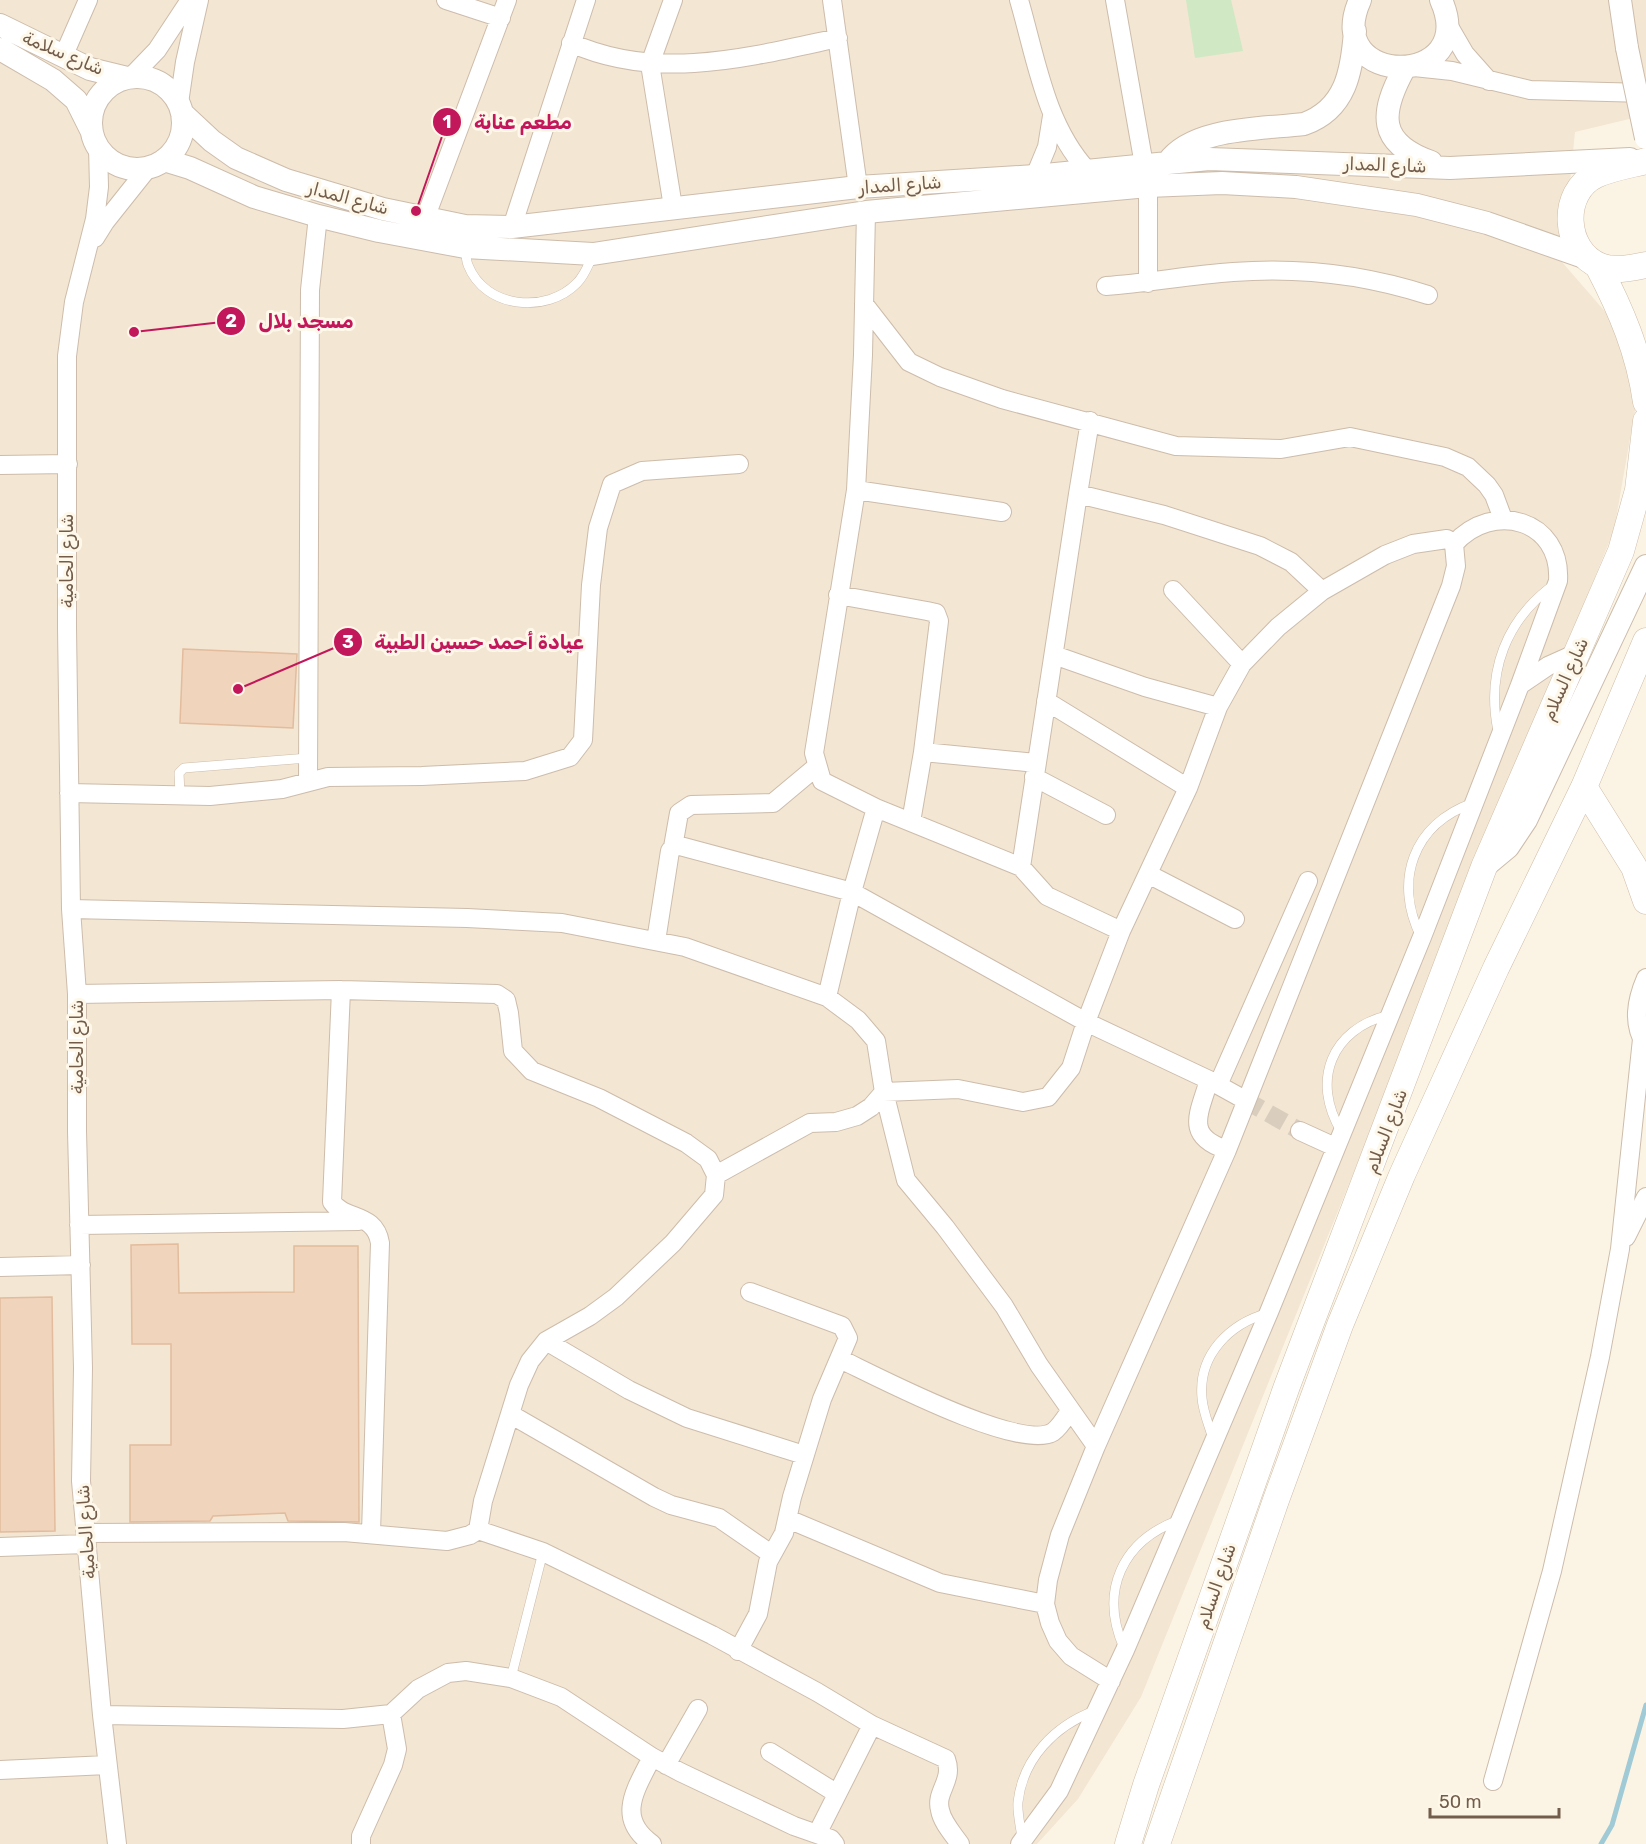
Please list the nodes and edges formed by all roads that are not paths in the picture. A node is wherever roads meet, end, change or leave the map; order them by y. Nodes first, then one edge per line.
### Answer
1 (88, 0) edge
2 (190, 0) edge
3 (199, 0) edge
4 (446, 0) edge
5 (507, 0) edge
6 (586, 0) edge
7 (673, 0) edge
8 (832, 0) edge
9 (1019, 0) edge
10 (1115, 0) edge
11 (1620, 0) edge
12 (1358, 3) edge
13 (1447, 11) edge
14 (501, 18) junction
15 (0, 25) edge
16 (1355, 31) junction
17 (838, 38) junction
18 (571, 43) junction
19 (0, 50) edge
20 (63, 57) junction
21 (650, 64) junction
22 (1409, 68) junction
23 (129, 78) junction
24 (1489, 81) junction
25 (1646, 93) edge
26 (180, 108) junction
27 (1052, 116) junction
28 (1646, 138) edge
29 (95, 140) junction
30 (1646, 160) edge
31 (1168, 162) junction
32 (156, 164) junction
33 (1450, 168) junction
34 (1087, 170) junction
35 (1035, 176) junction
36 (1146, 176) junction
37 (858, 187) junction
38 (673, 207) junction
39 (866, 212) junction
40 (318, 216) junction
41 (426, 216) junction
42 (512, 226) junction
43 (465, 247) junction
44 (88, 250) junction
45 (593, 254) junction
46 (1594, 262) junction
47 (1646, 265) edge
48 (1148, 283) junction
49 (1106, 286) dead end
50 (1428, 295) dead end
51 (864, 304) junction
52 (1646, 402) edge
53 (1646, 421) edge
54 (1090, 422) junction
55 (68, 464) junction
56 (739, 464) dead end
57 (0, 465) edge
58 (856, 490) junction
59 (1078, 494) junction
60 (1002, 512) dead end
61 (1503, 519) junction
62 (1454, 544) junction
63 (1646, 566) edge
64 (1558, 581) junction
65 (1173, 590) dead end
66 (1322, 591) junction
67 (838, 596) junction
68 (1646, 641) edge
69 (1577, 653) junction
70 (1054, 655) junction
71 (1242, 664) junction
72 (1520, 685) junction
73 (1046, 701) junction
74 (1218, 707) junction
75 (1499, 736) junction
76 (923, 752) junction
77 (308, 758) junction
78 (816, 767) junction
79 (1035, 770) junction
80 (308, 781) junction
81 (1584, 787) junction
82 (1188, 788) junction
83 (69, 794) junction
84 (180, 794) junction
85 (1475, 802) junction
86 (876, 808) junction
87 (1106, 814) dead end
88 (911, 822) junction
89 (673, 847) junction
90 (1020, 867) junction
91 (1484, 867) junction
92 (1148, 874) junction
93 (1308, 881) dead end
94 (852, 892) junction
95 (1646, 901) edge
96 (71, 909) junction
97 (1235, 919) dead end
98 (1121, 931) junction
99 (1422, 937) junction
100 (656, 941) junction
101 (1646, 978) edge
102 (341, 990) junction
103 (77, 994) junction
104 (827, 997) junction
105 (1389, 1015) junction
106 (1086, 1022) junction
107 (1644, 1043) edge
108 (1213, 1082) junction
109 (884, 1092) junction
110 (1245, 1100) junction
111 (1300, 1131) tunnel mouth
112 (1338, 1139) junction
113 (1227, 1150) junction
114 (716, 1175) junction
115 (1646, 1197) edge
116 (365, 1221) junction
117 (78, 1225) junction
118 (1620, 1249) junction
119 (81, 1265) junction
120 (0, 1267) edge
121 (750, 1292) dead end
122 (1269, 1312) junction
123 (546, 1341) junction
124 (840, 1359) junction
125 (1071, 1411) junction
126 (510, 1414) junction
127 (1214, 1441) junction
128 (1096, 1446) junction
129 (804, 1455) junction
130 (788, 1519) junction
131 (1180, 1520) junction
132 (478, 1530) junction
133 (371, 1533) junction
134 (85, 1539) junction
135 (0, 1547) edge
136 (543, 1552) junction
137 (771, 1554) junction
138 (1044, 1604) junction
139 (1125, 1650) junction
140 (738, 1651) junction
141 (511, 1678) junction
142 (1111, 1681) junction
143 (698, 1709) dead end
144 (1099, 1709) junction
145 (391, 1714) junction
146 (102, 1715) junction
147 (872, 1725) junction
148 (770, 1752) dead end
149 (659, 1761) junction
150 (107, 1765) junction
151 (0, 1770) edge
152 (1493, 1781) dead end
153 (836, 1793) junction
154 (817, 1834) junction
155 (1021, 1843) edge
156 (117, 1844) edge
157 (361, 1844) edge
158 (652, 1844) edge
159 (835, 1844) edge
160 (960, 1844) edge
161 (1128, 1844) edge
162 (1157, 1844) edge

1 - 20 street
2 - 23 street
3 - 26 street
4 - 14 street
5 - 14 street
6 - 18 street
7 - 21 street
8 - 17 street
9 - 27 street
10 - 36 street
11 - 28 street, bridge
12 - 16 street
13 - 22 street
13 - 24 street
14 - 41 street
15 - 20 street, شارع سلامة
16 - 22 street
16 - 31 street
17 - 21 street
17 - 37 street
18 - 21 street
18 - 42 street
19 - 29 street, شارع سلامة
20 - 23 street, شارع سلامة
21 - 38 street
22 - 24 street
22 - 33 street
23 - 26 street
23 - 29 street
24 - 25 street
26 - 32 street
26 - 41 street, شارع المدار
27 - 34 street
27 - 35 street
29 - 32 street
29 - 44 street
30 - 33 street, شارع المدار
30 - 46 main road
31 - 33 street, شارع المدار
31 - 36 street, شارع المدار
32 - 40 street, شارع المدار
32 - 44 street
34 - 35 street, شارع المدار
34 - 36 street, شارع المدار
35 - 37 street, شارع المدار
36 - 39 street, شارع المدار
36 - 46 street, شارع المدار
36 - 48 street
37 - 38 street, شارع المدار
38 - 42 street, شارع المدار
39 - 45 street, شارع المدار
39 - 51 street
40 - 43 street, شارع المدار
40 - 77 street
41 - 42 street, شارع المدار
43 - 45 street, شارع المدار
43 - 45 lane
44 - 55 street, شارع الحامية
46 - 47 main road
46 - 52 main road
48 - 49 street
48 - 50 street
51 - 54 street
51 - 58 street
53 - 69 main road, شارع السلام
54 - 59 street
54 - 61 street
55 - 57 street
55 - 83 street, شارع الحامية
56 - 80 street
58 - 60 street
58 - 67 street
59 - 66 street
59 - 70 street
61 - 62 street
61 - 64 street
62 - 66 street
62 - 110 street
63 - 91 street
64 - 72 street
64 - 75 lane
65 - 71 street
66 - 71 street
67 - 76 street
67 - 78 street
68 - 81 main road, شارع السلام
69 - 72 street
69 - 91 main road, شارع السلام
70 - 73 street
70 - 74 street
71 - 74 street
72 - 75 street
73 - 79 street
73 - 82 street
74 - 82 street
75 - 85 street
76 - 79 street
76 - 88 street
77 - 80 street
77 - 84 lane
78 - 86 street
78 - 89 street
79 - 87 street
79 - 90 street
80 - 84 street
81 - 95 main road
81 - 162 main road, شارع السلام
82 - 92 street
83 - 84 street
83 - 96 street, شارع الحامية
85 - 99 street
85 - 99 lane
86 - 88 street
86 - 94 street
88 - 90 street
89 - 94 street
89 - 100 street
90 - 98 street
91 - 161 main road, شارع السلام
92 - 97 street
92 - 98 street
93 - 108 street
94 - 104 street
94 - 106 street
96 - 100 street
96 - 103 street, شارع الحامية
98 - 106 street
99 - 105 street
100 - 104 street
101 - 107 street
102 - 103 street
102 - 114 street
102 - 116 street
103 - 117 street, شارع الحامية
104 - 109 street
105 - 112 street
105 - 112 lane
106 - 108 street
106 - 109 street
107 - 118 street
108 - 110 street
108 - 113 street
109 - 114 street
109 - 125 street
110 - 113 street
111 - 112 street
112 - 122 street
113 - 128 street
114 - 123 street
115 - 118 street
116 - 117 street
116 - 133 street
117 - 119 street, شارع الحامية
118 - 152 street
119 - 120 street
119 - 134 street, شارع الحامية
121 - 124 street
122 - 127 street
122 - 127 lane
123 - 126 street
123 - 129 street
124 - 125 street
124 - 129 street
125 - 128 street
126 - 132 street
126 - 137 street
127 - 131 street
128 - 138 street
129 - 130 street
130 - 137 street
130 - 138 street
131 - 139 street
131 - 139 lane
132 - 133 street
132 - 136 street
133 - 134 street
134 - 135 street
134 - 146 street, شارع الحامية
136 - 140 street
136 - 141 lane
137 - 140 street
138 - 142 street
139 - 142 street
140 - 147 street
141 - 145 street
141 - 149 street
142 - 144 street
143 - 149 street
144 - 155 street
144 - 155 lane
145 - 146 street
145 - 157 street
146 - 150 street, شارع الحامية
147 - 153 street
147 - 160 street
148 - 153 street
149 - 154 street
149 - 158 street
150 - 151 street
150 - 156 street, شارع الحامية
153 - 154 street
154 - 159 street

